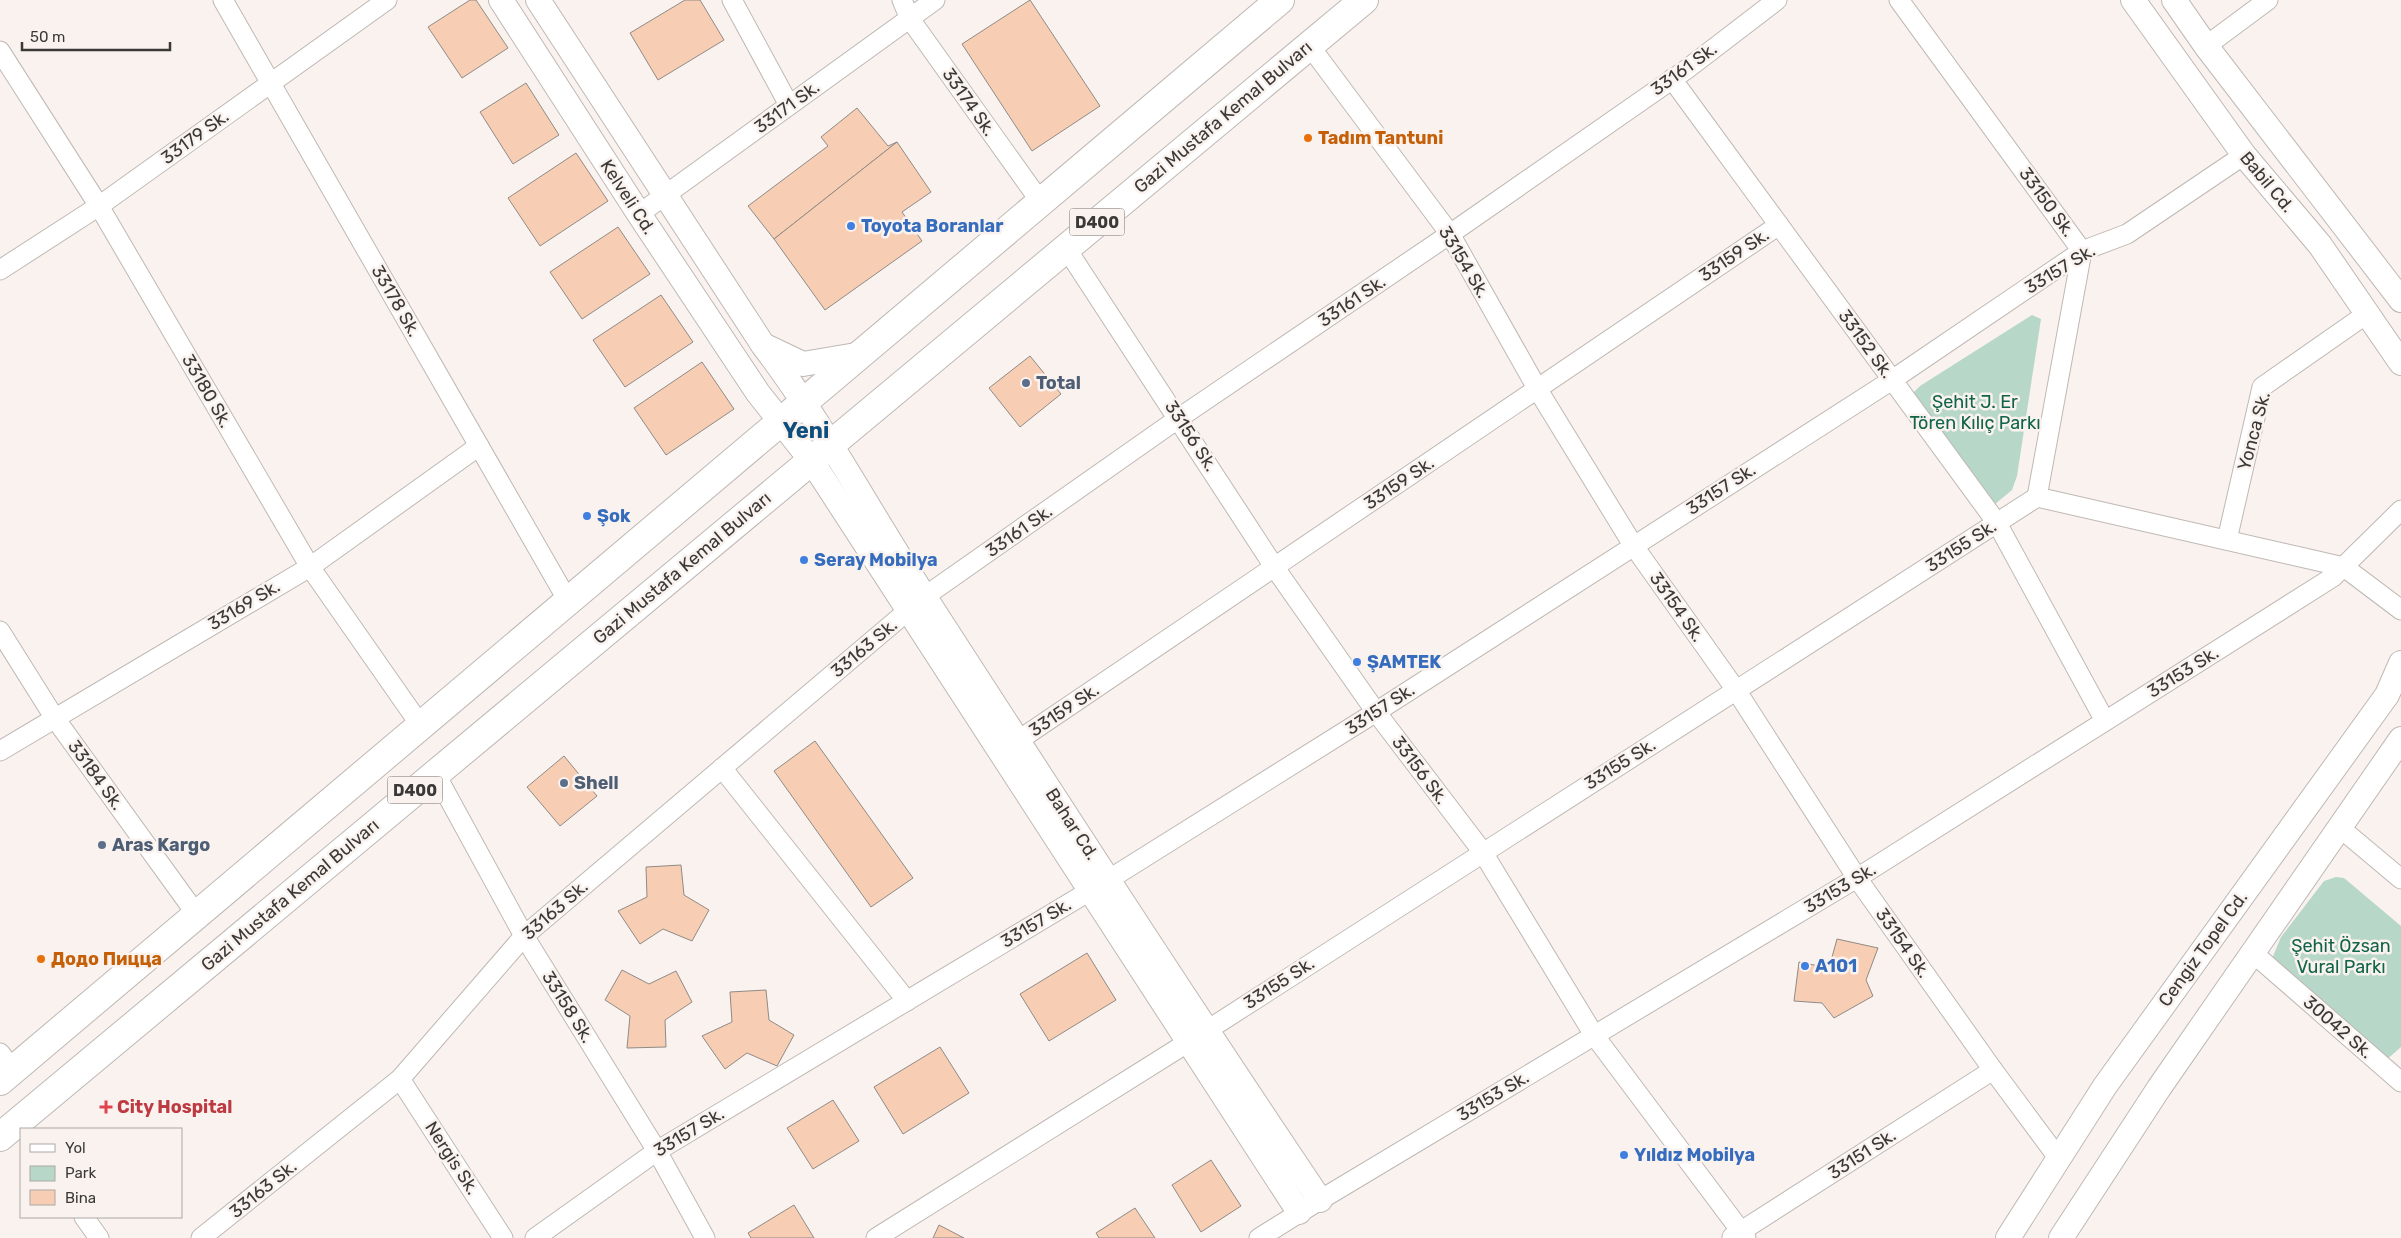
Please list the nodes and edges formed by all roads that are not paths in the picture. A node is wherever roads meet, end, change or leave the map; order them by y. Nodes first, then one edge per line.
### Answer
1 (223, 0) edge
2 (387, 0) edge
3 (502, 0) edge
4 (538, 0) edge
5 (732, 0) edge
6 (902, 0) edge
7 (935, 0) edge
8 (1280, 0) edge
9 (1364, 0) edge
10 (1776, 0) edge
11 (1900, 0) edge
12 (2133, 0) edge
13 (2174, 0) edge
14 (2268, 0) edge
15 (910, 18) junction
16 (1309, 45) junction
17 (2206, 46) junction
18 (0, 51) edge
19 (1672, 79) junction
20 (271, 82) junction
21 (789, 105) junction
22 (2244, 155) junction
23 (666, 194) junction
24 (1040, 201) junction
25 (99, 206) junction
26 (639, 214) junction
27 (1779, 224) junction
28 (1450, 234) junction
29 (1066, 248) junction
30 (2082, 251) junction
31 (0, 270) edge
32 (2401, 300) edge
33 (2368, 313) junction
34 (763, 345) junction
35 (862, 354) junction
36 (2401, 363) edge
37 (782, 370) junction
38 (1892, 380) junction
39 (1538, 390) junction
40 (758, 393) junction
41 (804, 402) junction
42 (1179, 418) junction
43 (780, 420) junction
44 (479, 446) junction
45 (821, 452) junction
46 (2037, 497) junction
47 (2401, 510) edge
48 (1997, 522) junction
49 (2227, 540) junction
50 (1633, 546) junction
51 (2344, 566) junction
52 (310, 567) junction
53 (1275, 568) junction
54 (568, 601) junction
55 (916, 604) junction
56 (2401, 610) edge
57 (0, 630) edge
58 (2401, 663) edge
59 (1736, 690) junction
60 (1376, 712) junction
61 (54, 717) junction
62 (2105, 721) junction
63 (421, 726) junction
64 (2401, 739) edge
65 (1019, 740) junction
66 (0, 751) edge
67 (722, 768) junction
68 (435, 774) junction
69 (2339, 827) junction
70 (1482, 851) junction
71 (1857, 878) junction
72 (2401, 879) edge
73 (1099, 885) junction
74 (197, 915) junction
75 (524, 936) junction
76 (2253, 953) junction
77 (907, 1000) junction
78 (1594, 1035) junction
79 (1197, 1036) junction
80 (4, 1068) edge
81 (1993, 1070) junction
82 (400, 1079) junction
83 (2401, 1082) edge
84 (12, 1131) edge
85 (657, 1151) junction
86 (2059, 1159) junction
87 (1320, 1200) junction
88 (1299, 1212) junction
89 (85, 1218) edge
90 (1280, 1233) edge
91 (1740, 1236) edge
92 (99, 1238) edge
93 (201, 1238) edge
94 (503, 1238) edge
95 (535, 1238) edge
96 (705, 1238) edge
97 (876, 1238) edge
98 (1259, 1238) edge
99 (2008, 1238) edge
100 (2061, 1238) edge

1 - 20 street, 33178 Sk.
2 - 20 street, 33179 Sk.
3 - 26 street, Kelveli Cd.
4 - 23 street, Kelveli Cd.
5 - 21 street
6 - 15 street, 33174 Sk.
7 - 15 street, 33171 Sk.
8 - 24 highway, D400
9 - 16 highway, Gazi Mustafa Kemal Bulvarı / D400
10 - 19 street, 33161 Sk.
11 - 30 street, 33150 Sk.
12 - 22 street, Babil Cd.
13 - 17 street, Babil Cd.
14 - 17 street
15 - 21 street, 33171 Sk.
15 - 24 street, 33174 Sk.
16 - 28 street, 33154 Sk.
16 - 29 highway, Gazi Mustafa Kemal Bulvarı / D400
17 - 32 street, Babil Cd.
18 - 25 street, 33180 Sk.
19 - 27 street, 33152 Sk.
19 - 28 street, 33161 Sk.
20 - 25 street, 33179 Sk.
20 - 44 street, 33178 Sk.
21 - 23 street, 33171 Sk.
22 - 30 street, 33157 Sk.
22 - 33 street, Babil Cd.
23 - 26 street, 33171 Sk.
23 - 34 street, Kelveli Cd.
24 - 35 highway, D400
25 - 31 street, 33179 Sk.
25 - 52 street, 33180 Sk.
26 - 40 street, Kelveli Cd.
27 - 38 street, 33152 Sk.
27 - 39 street, 33159 Sk.
28 - 39 street, 33154 Sk.
28 - 42 street, 33161 Sk.
29 - 42 street, 33156 Sk.
29 - 45 highway, Gazi Mustafa Kemal Bulvarı / D400
30 - 38 street, 33157 Sk.
30 - 46 street, 33150 Sk.
33 - 36 street, Babil Cd.
33 - 49 street, Yonca Sk.
34 - 35 street
34 - 37 street, Kelveli Cd.
35 - 41 highway, D400
37 - 40 street
37 - 41 street, Kelveli Cd.
38 - 48 street, 33152 Sk.
38 - 50 street, 33157 Sk.
39 - 50 street, 33154 Sk.
39 - 53 street, 33159 Sk.
40 - 43 street, Kelveli Cd.
41 - 43 highway, D400
41 - 45 street, Kelveli Cd.
42 - 53 street, 33156 Sk.
42 - 55 street, 33161 Sk.
43 - 45 street, Kelveli Cd.
43 - 54 highway, D400
44 - 52 street, 33169 Sk.
44 - 54 street, 33178 Sk.
45 - 55 street, Bahar Cd.
45 - 68 highway, Gazi Mustafa Kemal Bulvarı / D400
46 - 48 street, 33155 Sk.
46 - 49 street
47 - 51 street, 33153 Sk.
48 - 59 street, 33155 Sk.
48 - 62 street, 33152 Sk.
49 - 51 street
50 - 59 street, 33154 Sk.
50 - 60 street, 33157 Sk.
51 - 56 street
51 - 62 street, 33153 Sk.
52 - 61 street, 33169 Sk.
52 - 63 street, 33180 Sk.
53 - 60 street, 33156 Sk.
53 - 65 street, 33159 Sk.
54 - 63 highway, D400
55 - 65 street, Bahar Cd.
55 - 67 street, 33163 Sk.
55 - 73 street, Bahar Cd.
57 - 61 street, 33184 Sk.
58 - 86 street, Cengiz Topel Cd.
59 - 70 street, 33155 Sk.
59 - 71 street, 33154 Sk.
60 - 70 street, 33156 Sk.
60 - 73 street, 33157 Sk.
61 - 66 street, 33169 Sk.
61 - 74 street, 33184 Sk.
62 - 71 street, 33153 Sk.
63 - 74 highway, D400
64 - 69 street
65 - 73 street, Bahar Cd.
67 - 75 street, 33163 Sk.
67 - 77 street
68 - 75 street, 33158 Sk.
68 - 84 highway, Gazi Mustafa Kemal Bulvarı / D400
69 - 72 street
69 - 76 street
70 - 78 street, 33156 Sk.
70 - 79 street, 33155 Sk.
71 - 78 street, 33153 Sk.
71 - 81 street, 33154 Sk.
73 - 77 street, 33157 Sk.
73 - 79 street, Bahar Cd.
74 - 80 highway, D400
75 - 82 street, 33163 Sk.
75 - 85 street, 33158 Sk.
76 - 83 street, 30042 Sk.
76 - 100 street
77 - 85 street, 33157 Sk.
78 - 87 street, 33153 Sk.
78 - 91 street, 33156 Sk.
79 - 87 street, Bahar Cd.
79 - 88 street, Bahar Cd.
79 - 97 street, 33155 Sk.
81 - 86 street, 33154 Sk.
81 - 91 street, 33151 Sk.
82 - 93 street, 33163 Sk.
82 - 94 street, Nergis Sk.
85 - 95 street, 33157 Sk.
85 - 96 street, 33158 Sk.
86 - 99 street, Cengiz Topel Cd.
87 - 88 street, 33153 Sk.
88 - 90 street, 33153 Sk.
89 - 92 street
90 - 98 street, 33153 Sk.

